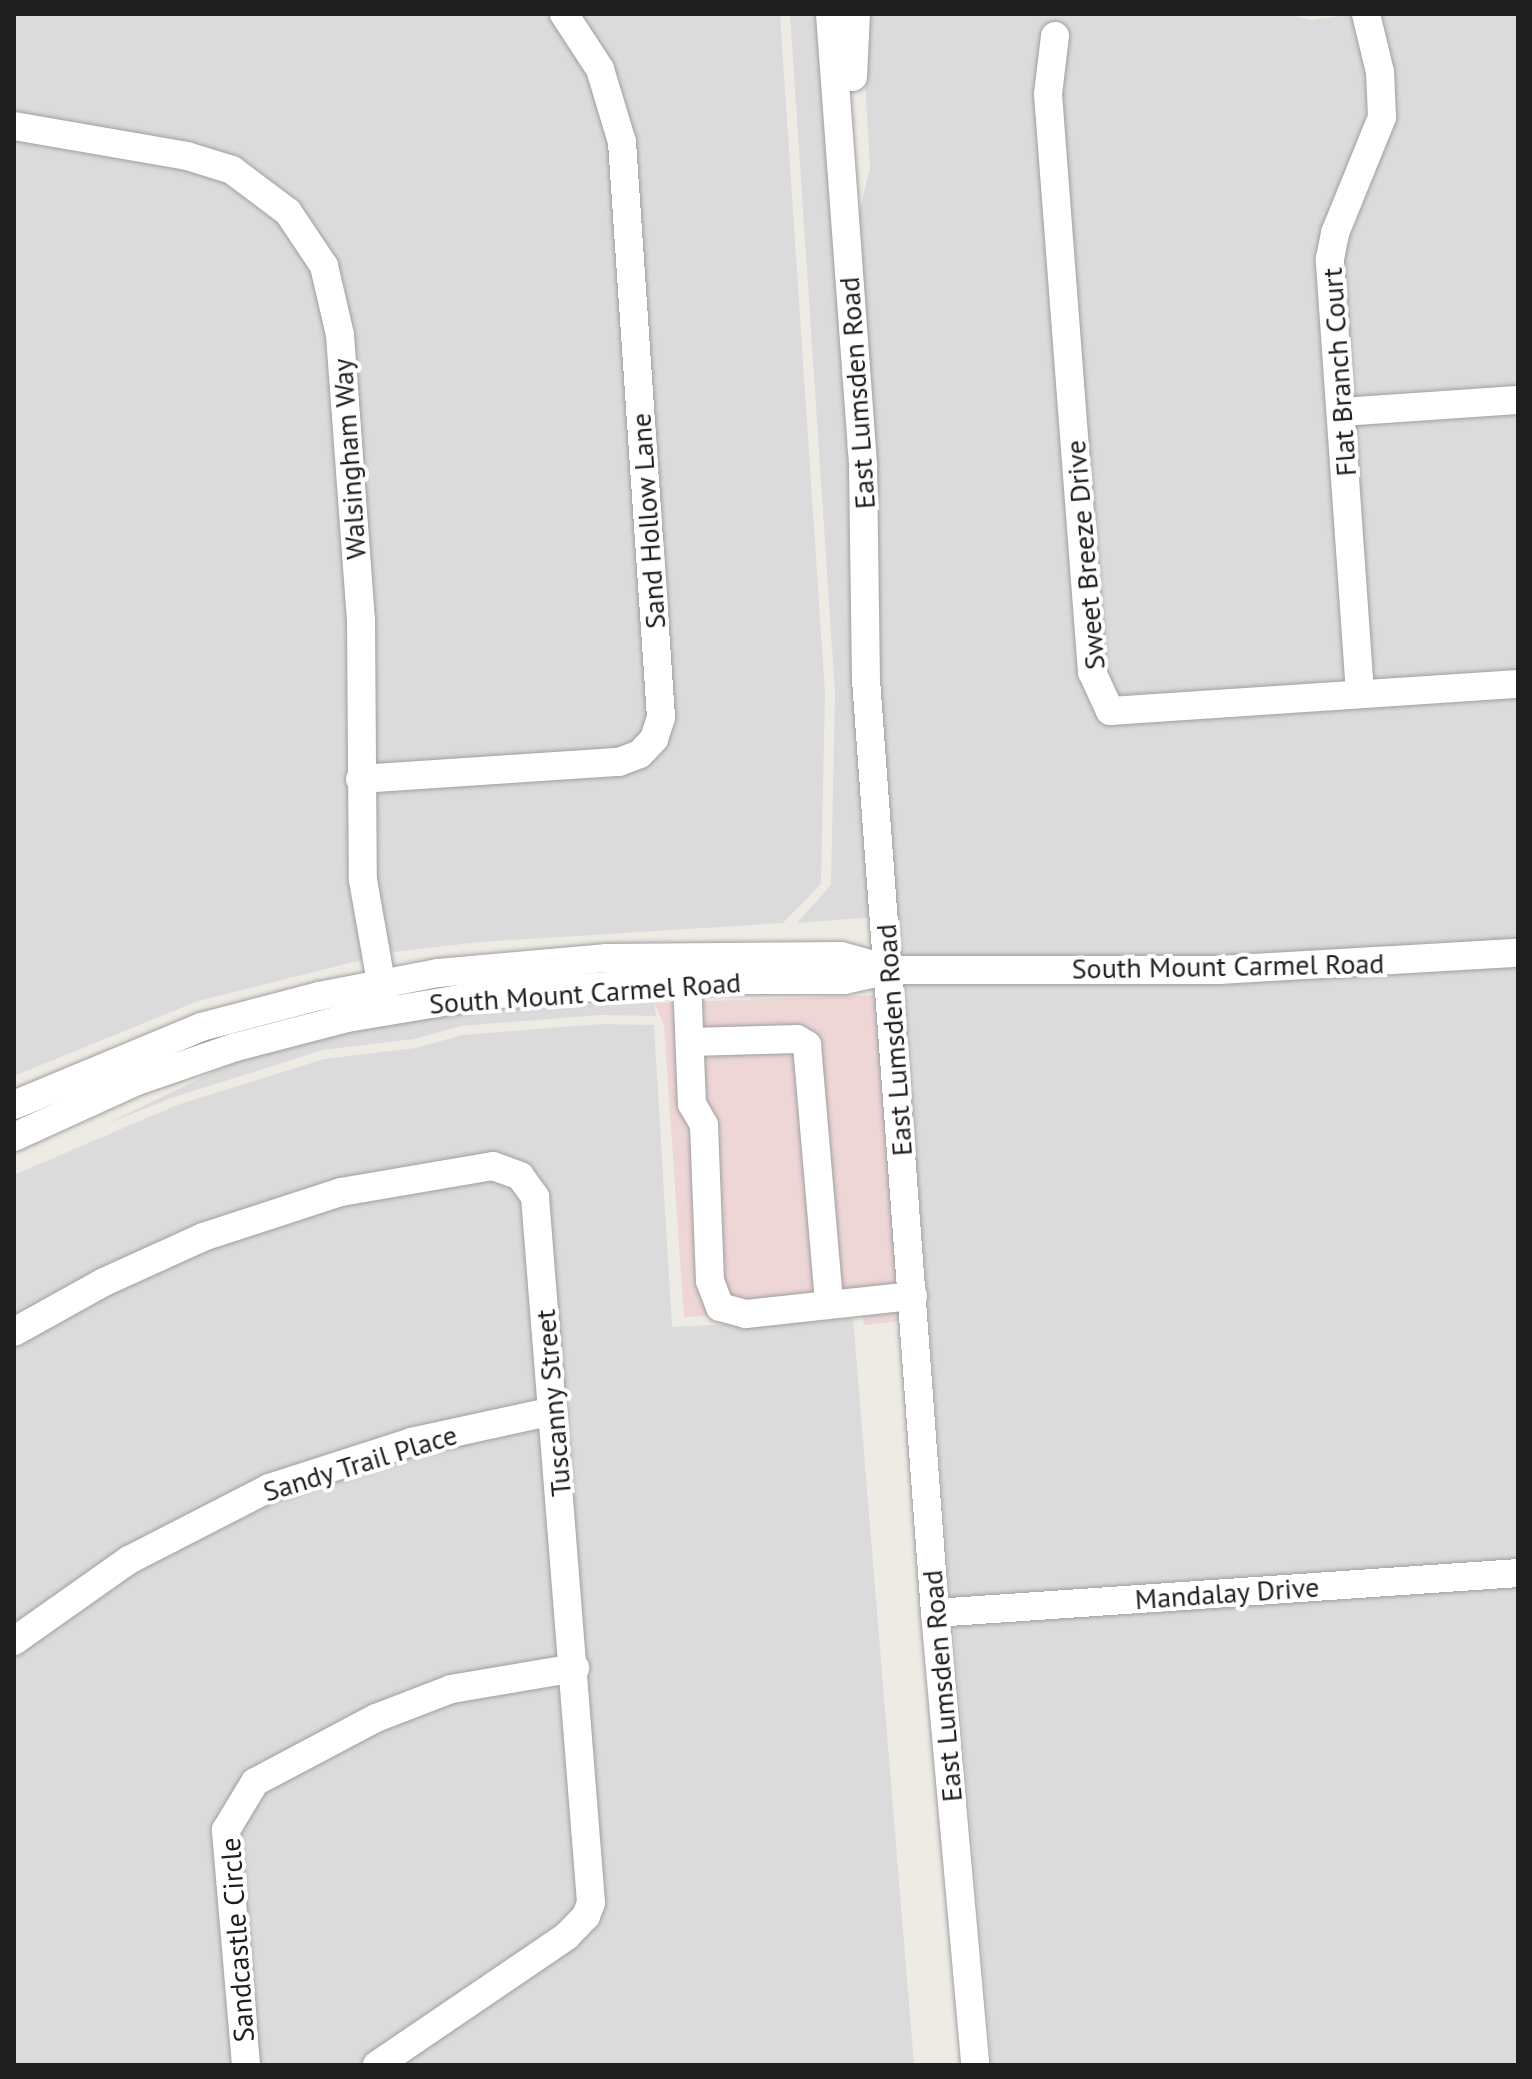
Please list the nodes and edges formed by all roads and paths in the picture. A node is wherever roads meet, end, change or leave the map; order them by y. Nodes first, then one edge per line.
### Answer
1 (564, 14) edge
2 (830, 14) edge
3 (856, 14) edge
4 (1366, 14) edge
5 (1055, 36) dead end
6 (14, 126) edge
7 (845, 220) junction
8 (1518, 400) edge
9 (1341, 412) junction
10 (1518, 684) edge
11 (1360, 693) junction
12 (360, 779) junction
13 (1518, 953) edge
14 (889, 970) junction
15 (687, 980) junction
16 (381, 983) junction
17 (386, 1011) junction
18 (690, 1042) junction
19 (14, 1105) edge
20 (14, 1137) edge
21 (913, 1296) junction
22 (829, 1303) junction
23 (14, 1332) edge
24 (553, 1411) junction
25 (1518, 1573) edge
26 (935, 1613) junction
27 (14, 1641) edge
28 (575, 1668) junction
29 (246, 2065) edge
30 (377, 2065) edge
31 (975, 2065) edge

1 - 12 street, Sand Hollow Lane
2 - 7 street, East Lumsden Road
3 - 7 street
4 - 9 street, Flat Branch Court
5 - 11 street, Sweet Breeze Drive
6 - 12 street, Walsingham Way
7 - 14 street, East Lumsden Road
8 - 9 street
9 - 11 street, Flat Branch Court
10 - 11 street, Sweet Breeze Drive
12 - 16 street, Walsingham Way
13 - 14 street, South Mount Carmel Road
14 - 15 street, South Mount Carmel Road
14 - 16 street, South Mount Carmel Road
14 - 21 street, East Lumsden Road
15 - 17 street, South Mount Carmel Road
15 - 18 street
16 - 17 street, Walsingham Way
16 - 19 street, South Mount Carmel Road
17 - 20 street, South Mount Carmel Road
18 - 22 street
18 - 22 street
21 - 22 street
21 - 26 street, East Lumsden Road
23 - 24 street, Tuscanny Street
24 - 27 street, Sandy Trail Place
24 - 28 street, Tuscanny Street
25 - 26 street, Mandalay Drive
26 - 31 street, East Lumsden Road
28 - 29 street, Sandcastle Circle
28 - 30 street, Tuscanny Street

